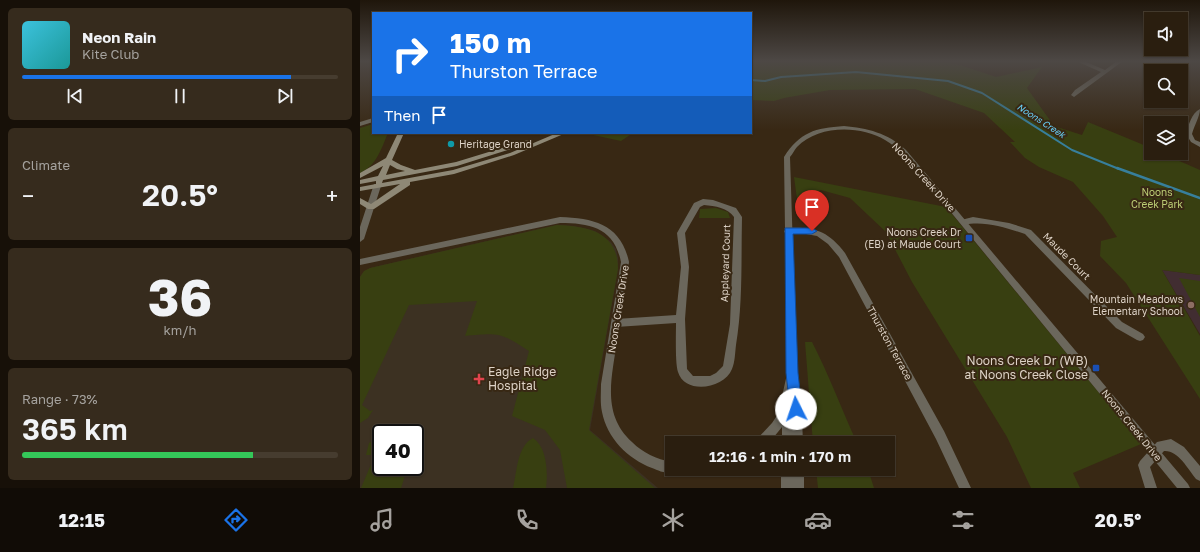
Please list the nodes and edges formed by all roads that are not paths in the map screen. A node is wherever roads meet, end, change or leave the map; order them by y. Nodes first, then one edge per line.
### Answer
1 (1088, 84) edge
2 (1074, 95) dead end
3 (1200, 111) edge
4 (372, 120) edge
5 (360, 124) edge
6 (401, 134) edge
7 (547, 134) edge
8 (561, 134) edge
9 (1200, 145) edge
10 (388, 160) junction
11 (416, 172) junction
12 (360, 176) edge
13 (411, 180) junction
14 (360, 182) edge
15 (378, 183) junction
16 (360, 189) edge
17 (360, 201) edge
18 (371, 207) junction
19 (964, 222) junction
20 (788, 231) junction
21 (360, 239) edge
22 (360, 262) edge
23 (680, 319) junction
24 (616, 323) junction
25 (1140, 337) dead end
26 (792, 373) junction
27 (788, 392) junction
28 (769, 436) edge
29 (787, 436) edge
30 (798, 436) edge
31 (1155, 453) junction
32 (665, 466) edge
33 (1200, 475) edge
34 (790, 476) edge
35 (794, 476) edge
36 (787, 488) edge
37 (798, 488) edge
38 (965, 488) edge
39 (1151, 488) edge
40 (1184, 488) edge

1 - 2 street
3 - 9 street
4 - 5 street
6 - 10 main road
7 - 11 main road
8 - 13 main road
10 - 11 main road
10 - 12 main road
10 - 15 main road
11 - 15 main road
13 - 15 main road
13 - 18 main road
14 - 15 main road
15 - 16 main road
15 - 18 street
17 - 18 main road
18 - 21 street
19 - 20 street, Noons Creek Drive
19 - 25 street, Maude Court
19 - 31 street, Noons Creek Drive
20 - 26 street, Noons Creek Drive
20 - 38 street, Thurston Terrace
22 - 24 street, Noons Creek Drive
23 - 23 street, Appleyard Court
23 - 24 street
24 - 32 street, Noons Creek Drive
26 - 27 street
26 - 30 street, Noons Creek Drive
27 - 28 street
27 - 29 street
31 - 33 street
31 - 39 street
31 - 40 street, Noons Creek Drive
34 - 36 street
35 - 37 street

